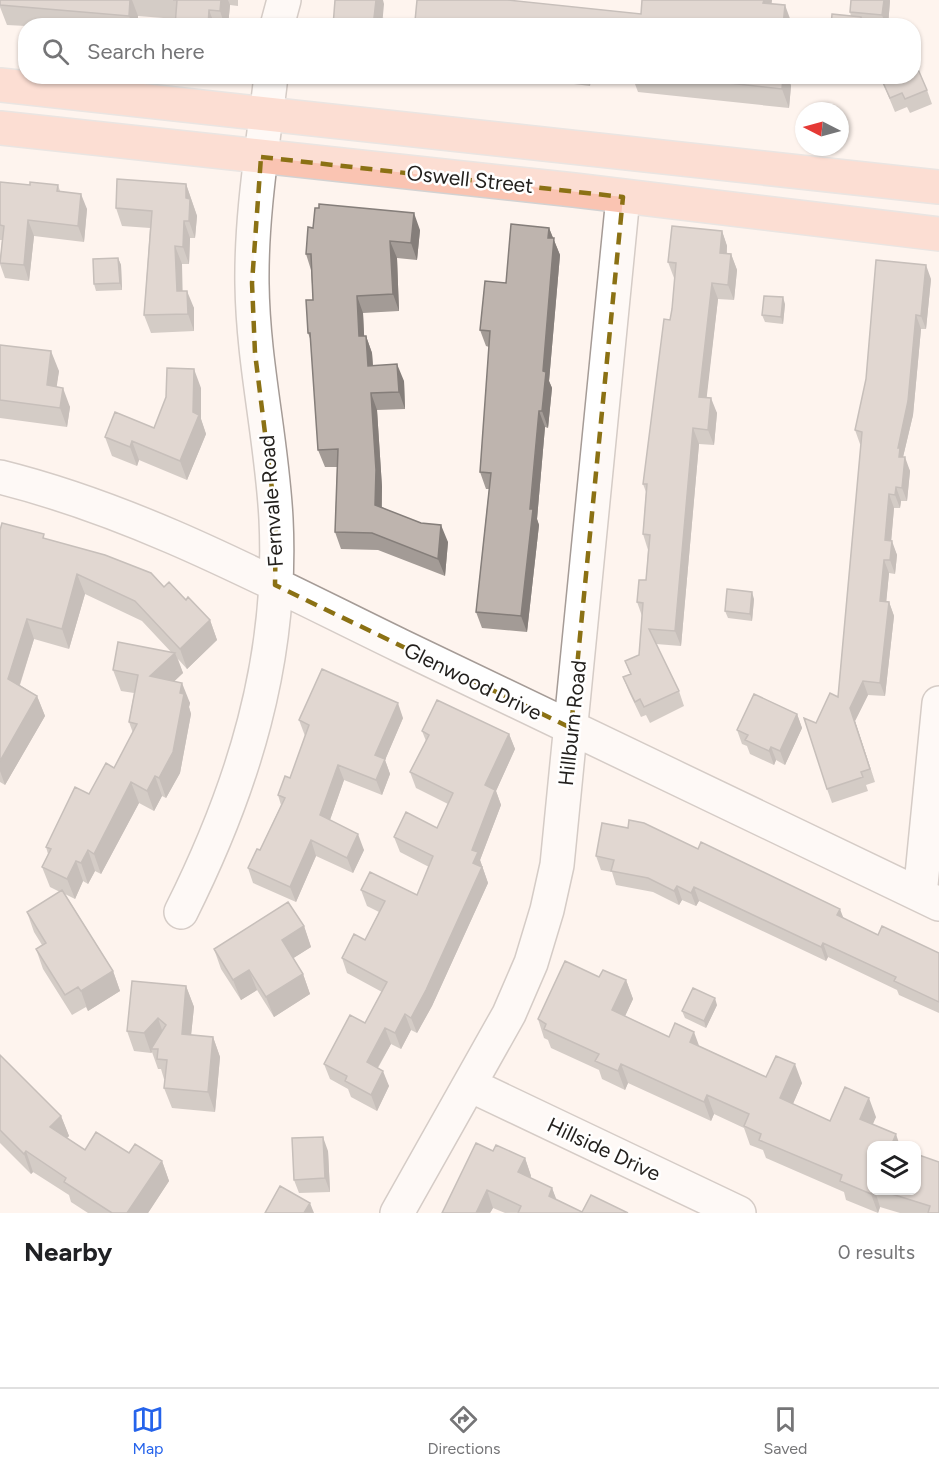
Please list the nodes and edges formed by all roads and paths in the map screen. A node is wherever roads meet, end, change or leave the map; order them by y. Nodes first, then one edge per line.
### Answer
1 (284, 0) edge
2 (279, 18) edge
3 (270, 84) edge
4 (0, 85) edge
5 (267, 114) junction
6 (0, 128) edge
7 (261, 157) junction
8 (939, 187) edge
9 (623, 197) junction
10 (939, 234) edge
11 (0, 477) edge
12 (275, 585) junction
13 (939, 703) edge
14 (572, 728) junction
15 (929, 900) edge
16 (181, 912) dead end
17 (470, 1085) junction
18 (398, 1213) edge
19 (739, 1213) edge

1 - 2 street
3 - 5 street, Fernvale Road
4 - 5 main road, Oswell Street
5 - 7 street, Fernvale Road
5 - 8 main road, Oswell Street
6 - 7 main road, Oswell Street
7 - 9 main road, Oswell Street
7 - 12 street, Fernvale Road
9 - 10 main road, Oswell Street
9 - 14 street, Hillburn Road
11 - 12 street, Glenwood Drive
12 - 14 street, Glenwood Drive
12 - 16 street, Fernvale Road
13 - 15 street
14 - 15 street, Glenwood Drive
14 - 17 street, Hillburn Road
17 - 18 street, Hillburn Road
17 - 19 street, Hillside Drive

